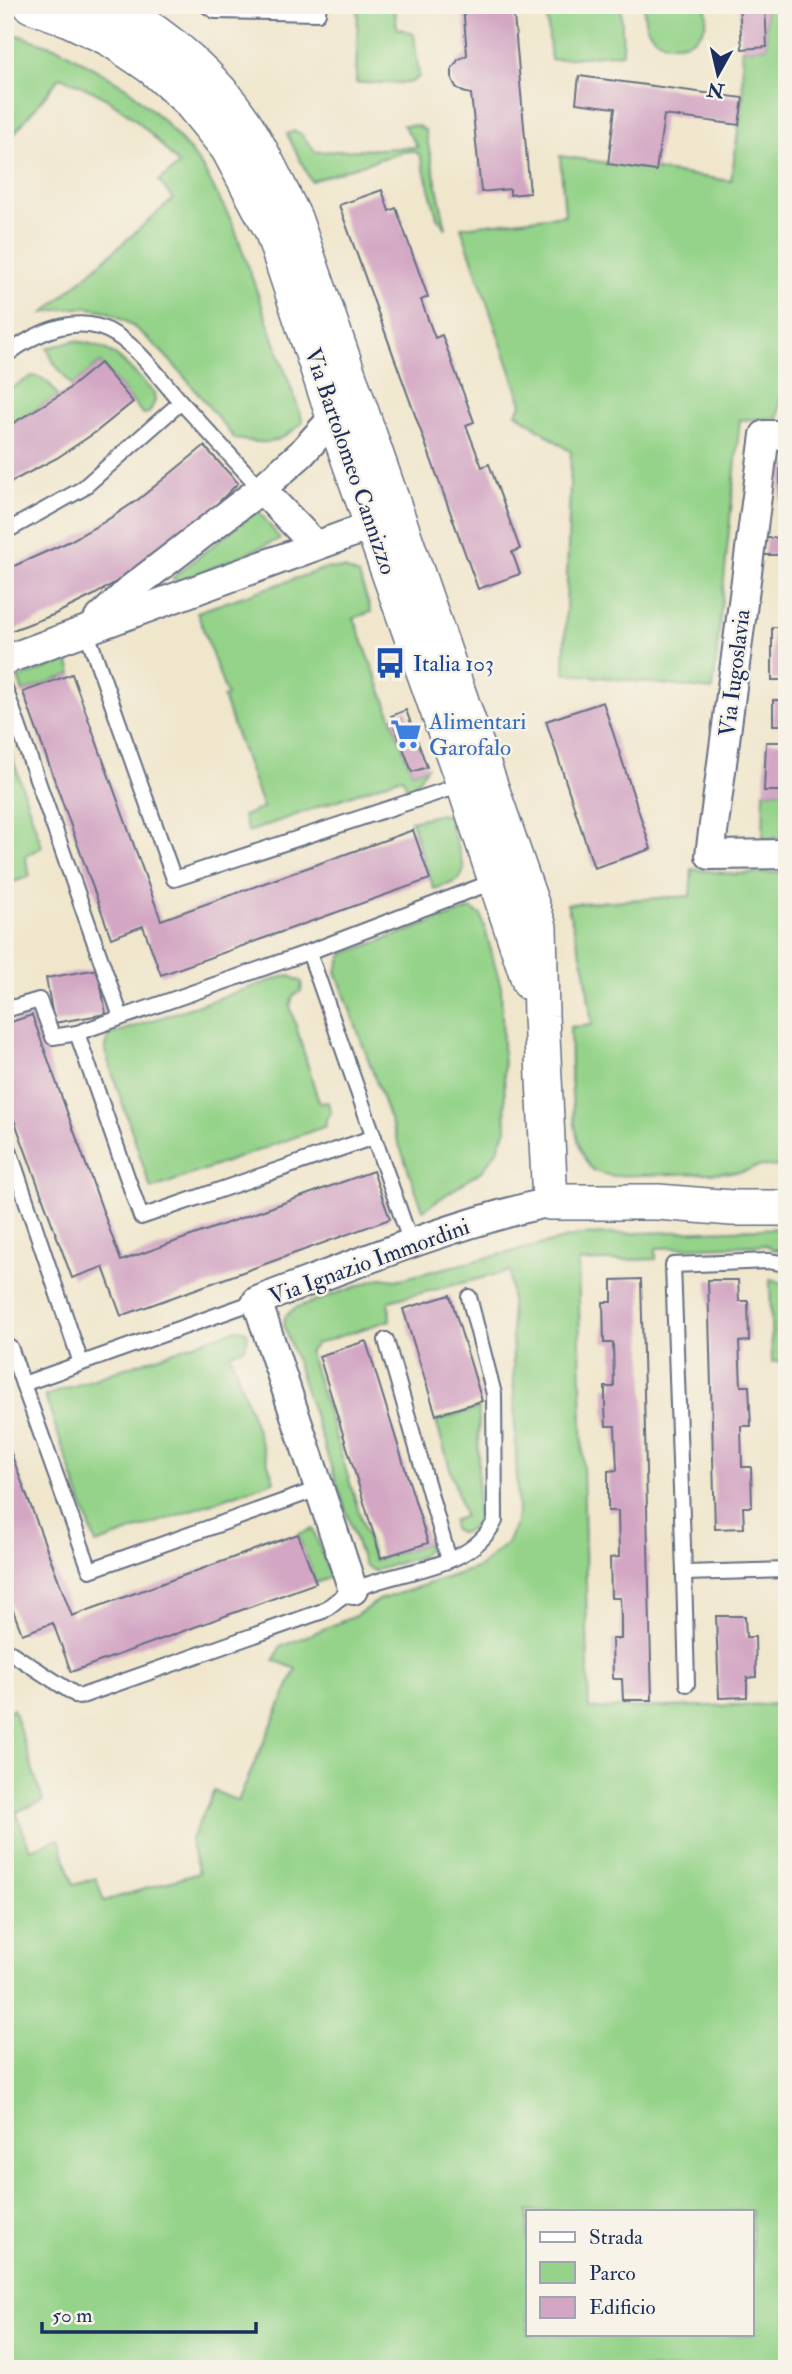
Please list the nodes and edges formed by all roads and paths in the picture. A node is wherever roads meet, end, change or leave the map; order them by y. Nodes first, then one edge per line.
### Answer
1 (30, 5) edge
2 (206, 5) edge
3 (319, 5) edge
4 (113, 6) edge
5 (5, 356) edge
6 (181, 402) junction
7 (334, 417) junction
8 (787, 435) edge
9 (261, 489) junction
10 (373, 525) junction
11 (5, 532) edge
12 (315, 545) junction
13 (86, 630) junction
14 (5, 660) edge
15 (5, 688) edge
16 (464, 784) junction
17 (787, 853) edge
18 (495, 881) junction
19 (309, 953) junction
20 (5, 1010) edge
21 (541, 1016) junction
22 (121, 1017) junction
23 (77, 1033) junction
24 (374, 1137) junction
25 (5, 1138) edge
26 (787, 1186) edge
27 (550, 1202) junction
28 (658, 1202) junction
29 (787, 1208) edge
30 (411, 1243) junction
31 (787, 1264) edge
32 (470, 1297) dead end
33 (257, 1301) junction
34 (386, 1340) dead end
35 (5, 1349) edge
36 (81, 1363) junction
37 (23, 1384) junction
38 (318, 1489) junction
39 (449, 1560) junction
40 (787, 1570) edge
41 (684, 1573) junction
42 (353, 1590) junction
43 (5, 1649) edge
44 (687, 1684) dead end

1 - 7 street, Via Bartolomeo Cannizzo
2 - 3 lane
4 - 21 street, Via Bartolomeo Cannizzo
5 - 6 lane
6 - 9 lane
6 - 11 lane
7 - 9 street
7 - 10 street, Via Bartolomeo Cannizzo
8 - 17 street, Via Iugoslavia
9 - 12 street
9 - 13 street
10 - 12 street
10 - 16 street, Via Bartolomeo Cannizzo
12 - 13 street
13 - 14 street
13 - 16 lane
15 - 22 lane
16 - 18 street, Via Bartolomeo Cannizzo
18 - 19 lane
18 - 21 street, Via Bartolomeo Cannizzo
19 - 22 lane
19 - 24 lane
20 - 23 lane
21 - 27 street, Via Bartolomeo Cannizzo
22 - 23 lane
23 - 24 lane
24 - 30 lane
25 - 36 lane
26 - 28 street
27 - 28 street, Via Ignazio Immordini
27 - 30 street, Via Ignazio Immordini
28 - 29 street
30 - 33 street, Via Ignazio Immordini
31 - 41 lane
32 - 39 lane
33 - 36 lane
33 - 38 street, Via Ignazio Immordini
34 - 39 lane
35 - 37 lane
36 - 37 lane
37 - 38 lane
38 - 42 street, Via Ignazio Immordini
39 - 42 lane
40 - 41 lane
41 - 44 lane
42 - 43 lane

